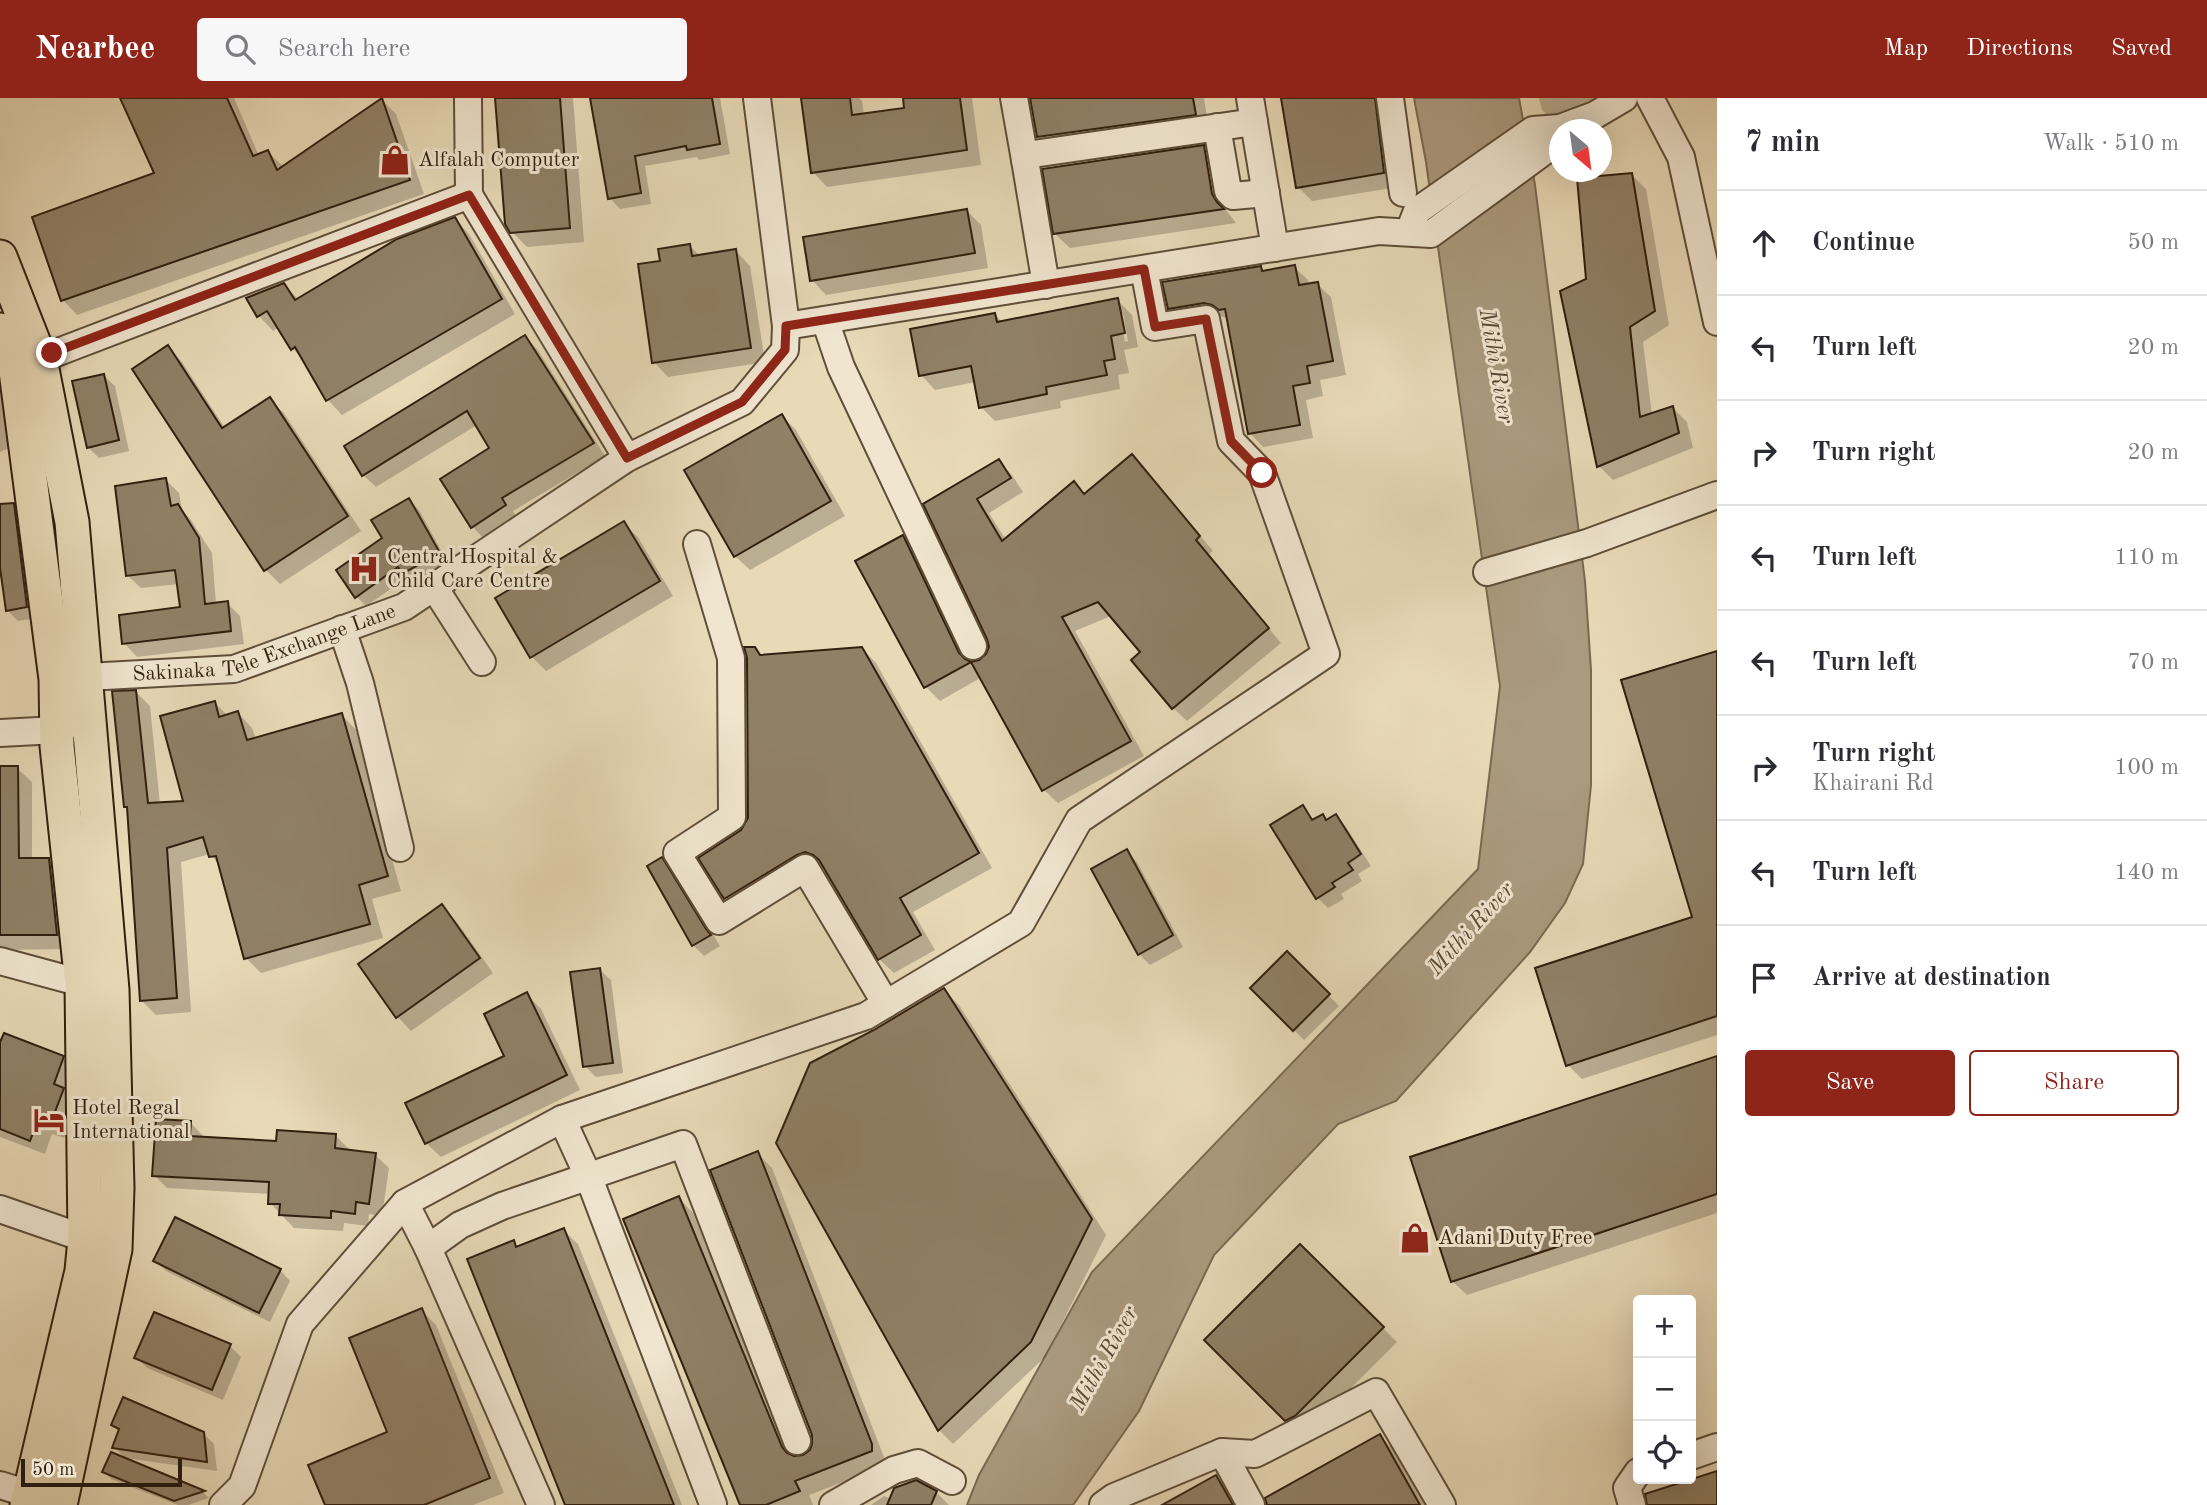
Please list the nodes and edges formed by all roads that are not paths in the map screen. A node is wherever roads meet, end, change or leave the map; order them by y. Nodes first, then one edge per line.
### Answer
1 (468, 98) edge
2 (757, 98) edge
3 (1014, 98) edge
4 (1390, 98) edge
5 (1624, 98) edge
6 (1650, 98) edge
7 (1252, 110) edge
8 (1217, 127) junction
9 (1024, 160) junction
10 (1266, 193) junction
11 (469, 195) junction
12 (1705, 212) edge
13 (1415, 217) junction
14 (1708, 242) edge
15 (1275, 248) junction
16 (1, 262) edge
17 (1144, 269) junction
18 (1046, 285) junction
19 (1715, 306) edge
20 (825, 320) junction
21 (786, 326) junction
22 (0, 330) edge
23 (27, 361) junction
24 (627, 458) junction
25 (1717, 495) edge
26 (697, 544) dead end
27 (1487, 572) dead end
28 (434, 587) junction
29 (342, 629) junction
30 (973, 646) dead end
31 (482, 662) dead end
32 (70, 678) junction
33 (87, 716) junction
34 (371, 728) junction
35 (0, 733) edge
36 (57, 738) junction
37 (396, 752) dead end
38 (400, 848) dead end
39 (0, 961) edge
40 (97, 987) junction
41 (886, 1004) junction
42 (562, 1119) junction
43 (589, 1178) junction
44 (405, 1203) junction
45 (0, 1209) edge
46 (100, 1244) junction
47 (428, 1248) junction
48 (797, 1441) dead end
49 (1717, 1447) edge
50 (1222, 1452) junction
51 (1696, 1453) edge
52 (1633, 1479) edge
53 (952, 1481) dead end
54 (40, 1499) edge
55 (1111, 1502) edge
56 (713, 1504) edge
57 (223, 1505) edge
58 (541, 1505) edge
59 (833, 1505) edge
60 (1251, 1505) edge
61 (1442, 1505) edge
62 (1632, 1505) edge

1 - 11 street
2 - 21 street, Sakinaka Tele Exchange Lane
3 - 9 street
4 - 13 street
5 - 13 street
6 - 12 street
7 - 8 street
7 - 10 street
8 - 9 street
8 - 10 street
9 - 18 street
10 - 15 street
11 - 23 street
11 - 24 street
12 - 14 street
13 - 15 street
14 - 19 street
15 - 17 street
16 - 23 main road
17 - 18 street
17 - 41 street
18 - 20 street
20 - 21 street
20 - 30 street
21 - 24 street, Sakinaka Tele Exchange Lane
22 - 23 main road
23 - 32 main road
24 - 28 street, Sakinaka Tele Exchange Lane
25 - 27 street
26 - 41 street
28 - 29 street, Sakinaka Tele Exchange Lane
28 - 31 street
29 - 32 street, Sakinaka Tele Exchange Lane
29 - 34 street
32 - 33 main road
32 - 36 main road
33 - 36 street
33 - 40 main road
34 - 37 street
34 - 38 street
35 - 36 street
36 - 40 main road
39 - 40 street
40 - 46 main road
41 - 42 street
42 - 43 street
42 - 44 street
43 - 47 street
43 - 48 street
43 - 56 street
44 - 47 street
44 - 57 street
45 - 46 street
46 - 54 main road
47 - 58 street
49 - 51 street
50 - 55 street
50 - 60 street
50 - 61 street
52 - 62 street
53 - 59 street

